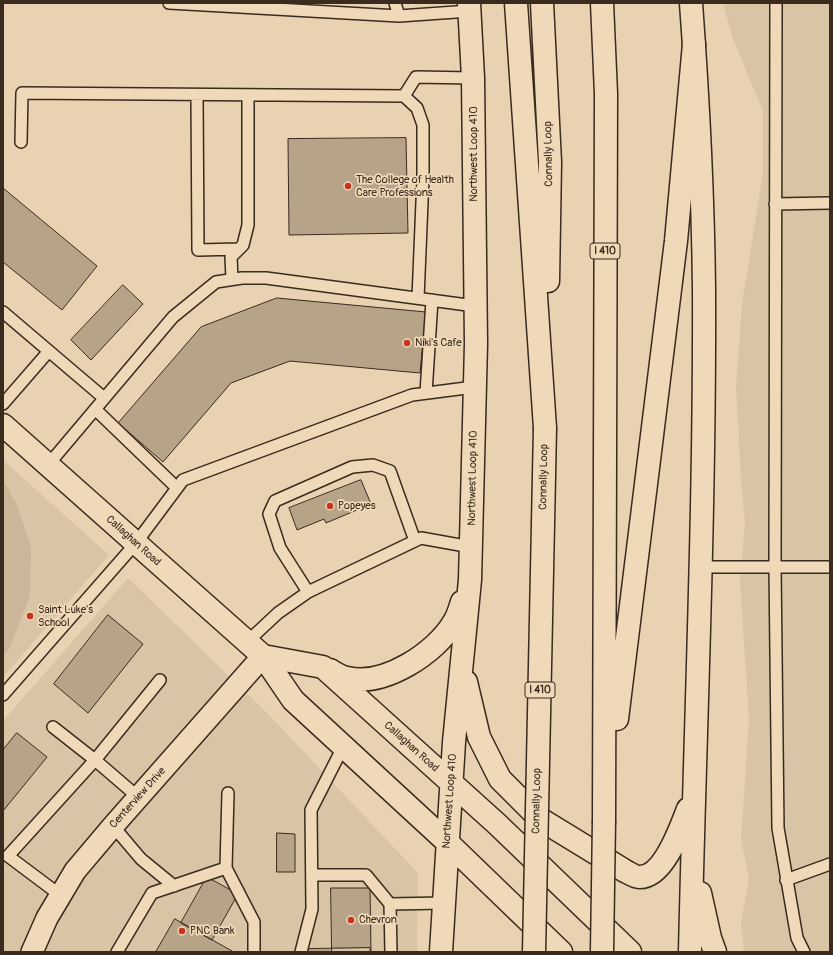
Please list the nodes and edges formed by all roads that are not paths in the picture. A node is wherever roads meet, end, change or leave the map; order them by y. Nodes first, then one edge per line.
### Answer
1 (169, 3) edge
2 (395, 3) edge
3 (516, 3) edge
4 (542, 3) edge
5 (602, 3) edge
6 (691, 3) edge
7 (776, 3) edge
8 (209, 4) edge
9 (469, 7) edge
10 (399, 16) junction
11 (694, 44) junction
12 (473, 78) junction
13 (197, 94) junction
14 (248, 95) junction
15 (404, 96) junction
16 (21, 142) dead end
17 (830, 203) edge
18 (775, 204) junction
19 (239, 249) junction
20 (232, 279) junction
21 (418, 298) junction
22 (432, 300) junction
23 (475, 306) junction
24 (3, 312) edge
25 (49, 351) junction
26 (474, 387) junction
27 (426, 393) junction
28 (104, 398) junction
29 (3, 404) edge
30 (95, 409) junction
31 (3, 425) edge
32 (545, 428) junction
33 (48, 465) junction
34 (177, 488) junction
35 (414, 541) junction
36 (136, 543) junction
37 (471, 547) junction
38 (699, 567) junction
39 (775, 567) junction
40 (830, 567) edge
41 (470, 580) junction
42 (308, 592) junction
43 (247, 642) junction
44 (263, 656) junction
45 (461, 665) junction
46 (323, 667) junction
47 (160, 680) dead end
48 (3, 695) edge
49 (52, 727) dead end
50 (344, 747) junction
51 (95, 760) junction
52 (452, 783) junction
53 (694, 791) junction
54 (228, 793) dead end
55 (138, 797) junction
56 (604, 821) junction
57 (113, 826) junction
58 (447, 842) junction
59 (6, 854) edge
60 (692, 860) junction
61 (830, 864) edge
62 (226, 868) junction
63 (312, 875) junction
64 (786, 880) junction
65 (174, 886) junction
66 (60, 895) junction
67 (444, 903) junction
68 (390, 904) junction
69 (32, 952) edge
70 (117, 952) edge
71 (254, 952) edge
72 (302, 952) edge
73 (391, 952) edge
74 (441, 952) edge
75 (534, 952) edge
76 (561, 952) edge
77 (602, 952) edge
78 (630, 952) edge
79 (690, 952) edge
80 (715, 952) edge
81 (804, 952) edge

1 - 8 lane
2 - 10 lane
3 - 32 main road
4 - 32 main road, Connally Loop / I 410
5 - 56 main road, I 410
6 - 11 main road
7 - 18 lane
8 - 10 lane
9 - 10 lane
9 - 12 main road, Northwest Loop 410
11 - 38 main road
11 - 56 main road
12 - 15 lane
12 - 23 main road, Northwest Loop 410
13 - 14 lane
13 - 16 lane
13 - 19 lane
14 - 15 lane
14 - 19 lane
15 - 21 lane
17 - 18 lane
18 - 39 lane
19 - 20 lane
20 - 21 lane
20 - 28 lane
21 - 22 lane
22 - 23 lane
22 - 27 lane
23 - 26 main road, Northwest Loop 410
24 - 25 lane
25 - 28 lane
25 - 29 lane
26 - 27 lane
26 - 37 main road, Northwest Loop 410
27 - 34 lane
28 - 30 lane
30 - 33 lane
30 - 34 lane
31 - 33 main road, Callaghan Road
32 - 75 main road, Connally Loop / I 410, bridge
33 - 36 main road, Callaghan Road
34 - 36 lane
35 - 37 lane
35 - 42 lane
35 - 42 lane
36 - 43 main road, Callaghan Road
36 - 48 lane
37 - 41 main road, Northwest Loop 410
38 - 39 lane
38 - 53 main road
39 - 40 lane
39 - 64 lane
41 - 45 main road, Northwest Loop 410
41 - 46 main road
42 - 43 lane
43 - 44 main road, Callaghan Road
44 - 46 main road
44 - 50 main road, Callaghan Road
44 - 55 street, Centerview Drive
45 - 52 main road, Northwest Loop 410
45 - 53 main road
46 - 52 main road, Callaghan Road
47 - 51 lane
49 - 51 lane
50 - 58 main road, Callaghan Road
50 - 63 lane
51 - 55 lane
51 - 59 lane
52 - 58 main road, Northwest Loop 410
52 - 78 main road, Callaghan Road
53 - 60 main road
54 - 62 lane
55 - 57 street, Centerview Drive
56 - 77 main road, I 410, bridge
57 - 65 lane
57 - 66 street, Centerview Drive
58 - 67 main road, Northwest Loop 410
58 - 76 main road, Callaghan Road
59 - 66 lane
60 - 79 main road
60 - 80 main road
61 - 64 lane
62 - 65 lane
62 - 71 lane
63 - 68 lane
63 - 72 lane
64 - 81 lane
65 - 70 lane
66 - 69 street, Centerview Drive
67 - 68 lane
67 - 74 main road, Northwest Loop 410
68 - 73 lane

